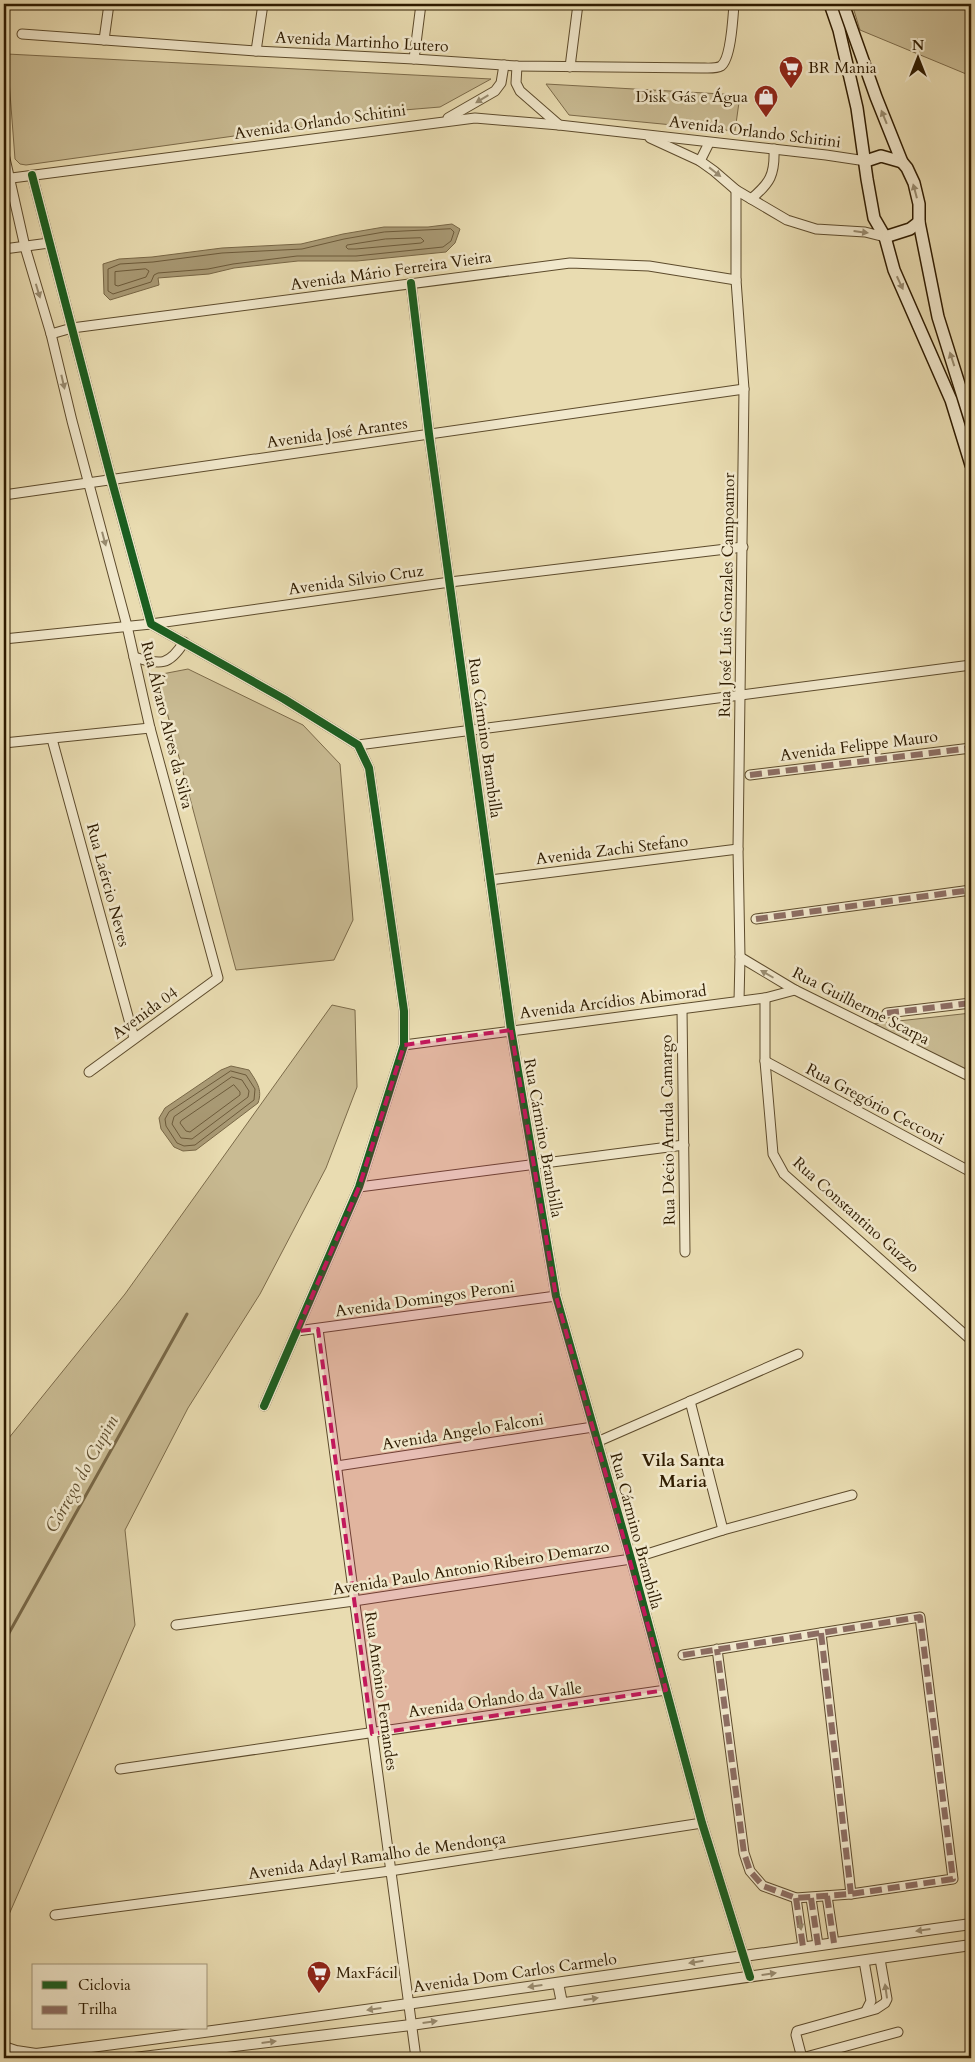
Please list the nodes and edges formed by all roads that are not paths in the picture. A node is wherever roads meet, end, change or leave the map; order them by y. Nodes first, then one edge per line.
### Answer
1 (109, 4) edge
2 (263, 4) edge
3 (422, 4) edge
4 (578, 4) edge
5 (734, 4) edge
6 (830, 4) edge
7 (843, 4) edge
8 (22, 34) dead end
9 (104, 40) junction
10 (256, 52) junction
11 (414, 58) junction
12 (504, 65) junction
13 (517, 66) junction
14 (570, 67) junction
15 (443, 121) junction
16 (559, 125) junction
17 (641, 134) junction
18 (709, 143) junction
19 (774, 149) junction
20 (4, 154) edge
21 (700, 161) junction
22 (866, 161) junction
23 (902, 162) junction
24 (32, 175) junction
25 (6, 178) edge
26 (736, 190) junction
27 (751, 199) junction
28 (919, 222) junction
29 (885, 237) junction
30 (49, 244) junction
31 (25, 247) junction
32 (4, 249) edge
33 (736, 280) junction
34 (411, 283) junction
35 (72, 328) junction
36 (51, 334) junction
37 (744, 389) junction
38 (971, 422) edge
39 (429, 434) junction
40 (971, 465) edge
41 (111, 478) junction
42 (89, 484) junction
43 (4, 495) edge
44 (743, 547) junction
45 (450, 582) junction
46 (152, 624) junction
47 (127, 626) junction
48 (4, 639) edge
49 (184, 642) junction
50 (134, 657) junction
51 (971, 665) edge
52 (741, 696) junction
53 (150, 728) junction
54 (470, 730) junction
55 (52, 739) junction
56 (4, 743) edge
57 (358, 745) junction
58 (971, 748) edge
59 (750, 775) dead end
60 (738, 849) junction
61 (490, 880) junction
62 (971, 890) edge
63 (756, 919) dead end
64 (740, 957) junction
65 (218, 978) joint
66 (795, 990) junction
67 (765, 998) junction
68 (739, 1002) junction
69 (971, 1002) edge
70 (682, 1009) junction
71 (887, 1014) dead end
72 (511, 1030) junction
73 (134, 1038) junction
74 (404, 1045) junction
75 (766, 1061) junction
76 (89, 1072) dead end
77 (971, 1077) edge
78 (684, 1145) junction
79 (533, 1163) junction
80 (971, 1172) edge
81 (359, 1187) junction
82 (684, 1252) dead end
83 (556, 1296) junction
84 (318, 1329) junction
85 (298, 1331) junction
86 (971, 1340) edge
87 (798, 1354) dead end
88 (690, 1401) junction
89 (264, 1406) dead end
90 (593, 1427) junction
91 (597, 1442) junction
92 (337, 1466) junction
93 (852, 1495) dead end
94 (723, 1530) junction
95 (631, 1559) junction
96 (354, 1601) junction
97 (176, 1625) dead end
98 (821, 1633) junction
99 (717, 1649) junction
100 (683, 1655) dead end
101 (666, 1690) junction
102 (372, 1734) junction
103 (120, 1769) dead end
104 (702, 1823) junction
105 (390, 1871) junction
106 (851, 1894) junction
107 (827, 1896) junction
108 (796, 1898) junction
109 (811, 1898) junction
110 (54, 1915) dead end
111 (971, 1924) edge
112 (834, 1943) junction
113 (818, 1945) junction
114 (971, 1946) edge
115 (803, 1947) junction
116 (744, 1954) junction
117 (880, 1958) junction
118 (864, 1961) junction
119 (750, 1977) junction
120 (558, 1982) junction
121 (562, 2003) junction
122 (409, 2004) junction
123 (866, 2010) junction
124 (411, 2025) junction
125 (898, 2032) dead end
126 (4, 2047) edge
127 (4, 2053) edge
128 (6, 2058) edge
129 (134, 2058) edge
130 (416, 2058) edge
131 (802, 2058) edge

1 - 9 street
2 - 10 street
3 - 11 street
4 - 14 street
5 - 14 street, Avenida Martinho Lutero
6 - 22 main road
23 -> 7 main road
8 - 9 street, Avenida Martinho Lutero
9 - 10 street, Avenida Martinho Lutero
10 - 11 street, Avenida Martinho Lutero
11 - 12 street, Avenida Martinho Lutero
12 - 13 street, Avenida Martinho Lutero
12 -> 15 street
13 - 14 street, Avenida Martinho Lutero
13 - 16 street
15 - 16 street, Avenida Orlando Schitini
15 - 24 street, Avenida Orlando Schitini
16 - 17 street, Avenida Orlando Schitini
17 - 18 street, Avenida Orlando Schitini
17 - 21 street, Avenida Orlando Schitini
18 - 19 street, Avenida Orlando Schitini
18 - 21 street
19 - 22 street, Avenida Orlando Schitini
19 - 27 street
20 - 25 street, Rua Álvaro Alves da Silva
21 -> 26 street, Avenida Orlando Schitini
22 - 23 main road
22 - 29 main road
28 -> 23 main road
24 - 25 street, Avenida Orlando Schitini
24 - 30 street
25 - 31 street, Rua Álvaro Alves da Silva
26 - 27 street, Avenida Orlando Schitini
26 - 33 street, Rua José Luís Gonzales Campoamor
27 -> 29 street, Avenida Orlando Schitini
28 - 29 main road
38 -> 28 main road
29 -> 40 main road
30 - 31 street
30 - 35 street
31 - 32 street
31 -> 36 street, Rua Álvaro Alves da Silva
33 - 34 street, Avenida Mário Ferreira Vieira
33 - 37 street, Rua José Luís Gonzales Campoamor
34 - 35 street, Avenida Mário Ferreira Vieira
34 - 39 street, Rua Cármino Brambilla
35 - 36 street, Avenida Mário Ferreira Vieira
35 - 41 street
36 -> 42 street, Rua Álvaro Alves da Silva
37 - 39 street, Avenida José Arantes
37 - 44 street, Rua José Luís Gonzales Campoamor
39 - 41 street, Avenida José Arantes
39 - 45 street, Rua Cármino Brambilla
41 - 42 street, Avenida José Arantes
41 - 46 street
42 - 43 street, Avenida José Arantes
42 -> 47 street, Rua Álvaro Alves da Silva
44 - 45 street, Avenida Silvio Cruz
44 - 52 street, Rua José Luís Gonzales Campoamor
45 - 46 street, Avenida Silvio Cruz
45 - 54 street, Rua Cármino Brambilla
46 - 47 street, Avenida Silvio Cruz
46 - 49 street
47 - 48 street, Avenida Silvio Cruz
47 - 50 street, Rua Álvaro Alves da Silva
49 - 50 street
49 - 57 street
50 - 53 street, Rua Álvaro Alves da Silva
51 - 52 street
52 - 54 street
52 - 60 street, Rua José Luís Gonzales Campoamor
53 - 55 street
53 - 65 street, Rua Álvaro Alves da Silva
54 - 57 street
54 - 61 street, Rua Cármino Brambilla
55 - 56 street
55 - 73 street, Rua Laércio Neves
57 - 74 street
58 - 59 street, Avenida Felippe Mauro
60 - 61 street, Avenida Zachi Stefano
60 - 64 street, Rua José Luís Gonzales Campoamor
61 - 72 street, Rua Cármino Brambilla
62 - 63 street
66 -> 64 street, Rua Guilherme Scarpa
64 - 68 street, Rua José Luís Gonzales Campoamor
65 - 73 street, Avenida 04
66 - 67 street, Avenida Arcídios Abimorad
66 - 77 street, Rua Guilherme Scarpa
67 - 68 street, Avenida Arcídios Abimorad
67 - 75 street, Rua Constantino Guzzo
68 - 70 street, Avenida Arcídios Abimorad
69 - 71 street
70 - 72 street, Avenida Arcídios Abimorad
70 - 78 street, Rua Décio Arruda Camargo
72 - 74 street, Avenida Arcídios Abimorad
72 - 79 street, Rua Cármino Brambilla
73 - 76 street, Avenida 04
74 - 81 street
75 - 80 street, Rua Gregório Cecconi
75 - 86 street, Rua Constantino Guzzo
78 - 79 street
78 - 82 street, Rua Décio Arruda Camargo
79 - 81 street
79 - 83 street, Rua Cármino Brambilla
81 - 85 street
83 - 84 street, Avenida Domingos Peroni
83 - 90 street, Rua Cármino Brambilla
84 - 85 street, Avenida Domingos Peroni
84 - 92 street, Rua Antônio Fernandes
85 - 89 street
87 - 88 street
88 - 91 street
88 - 94 street
90 - 91 street, Rua Cármino Brambilla
90 - 92 street, Avenida Angelo Falconi
91 - 95 street, Rua Cármino Brambilla
92 - 96 street, Rua Antônio Fernandes
93 - 94 street, Avenida Paulo Antonio Ribeiro Demarzo
94 - 95 street, Avenida Paulo Antonio Ribeiro Demarzo
95 - 96 street, Avenida Paulo Antonio Ribeiro Demarzo
95 - 101 street, Rua Cármino Brambilla
96 - 97 street, Avenida Paulo Antonio Ribeiro Demarzo
96 - 102 street, Rua Antônio Fernandes
98 - 99 street
98 - 106 street
98 - 106 street
99 - 100 street
99 - 108 street
101 - 102 street, Avenida Orlando da Valle
101 - 104 street, Rua Cármino Brambilla
102 - 103 street, Avenida Orlando da Valle
102 - 105 street, Rua Antônio Fernandes
104 - 105 street, Avenida Adayl Ramalho de Mendonça
104 - 116 street, Rua Cármino Brambilla
105 - 110 street, Avenida Adayl Ramalho de Mendonça
105 - 122 street, Rua Antônio Fernandes
106 - 107 street
107 - 109 street
107 - 112 street
108 - 109 street
108 -> 115 street
109 - 113 street
111 -> 112 street, Avenida Dom Carlos Carmelo
112 - 113 street, Avenida Dom Carlos Carmelo
113 - 115 street, Avenida Dom Carlos Carmelo
114 - 117 street
115 - 116 street, Avenida Dom Carlos Carmelo
116 - 119 street, Rua Cármino Brambilla
116 -> 120 street, Avenida Dom Carlos Carmelo
117 - 118 street
123 -> 117 street
119 -> 118 street
118 - 123 street
121 -> 119 street
120 - 121 street
120 -> 122 street, Avenida Dom Carlos Carmelo
124 -> 121 street
122 - 124 street, Rua Antônio Fernandes
122 -> 126 street, Avenida Dom Carlos Carmelo
123 - 131 street
129 -> 124 street
124 - 130 street, Rua Antônio Fernandes
125 - 131 street
127 - 128 street

